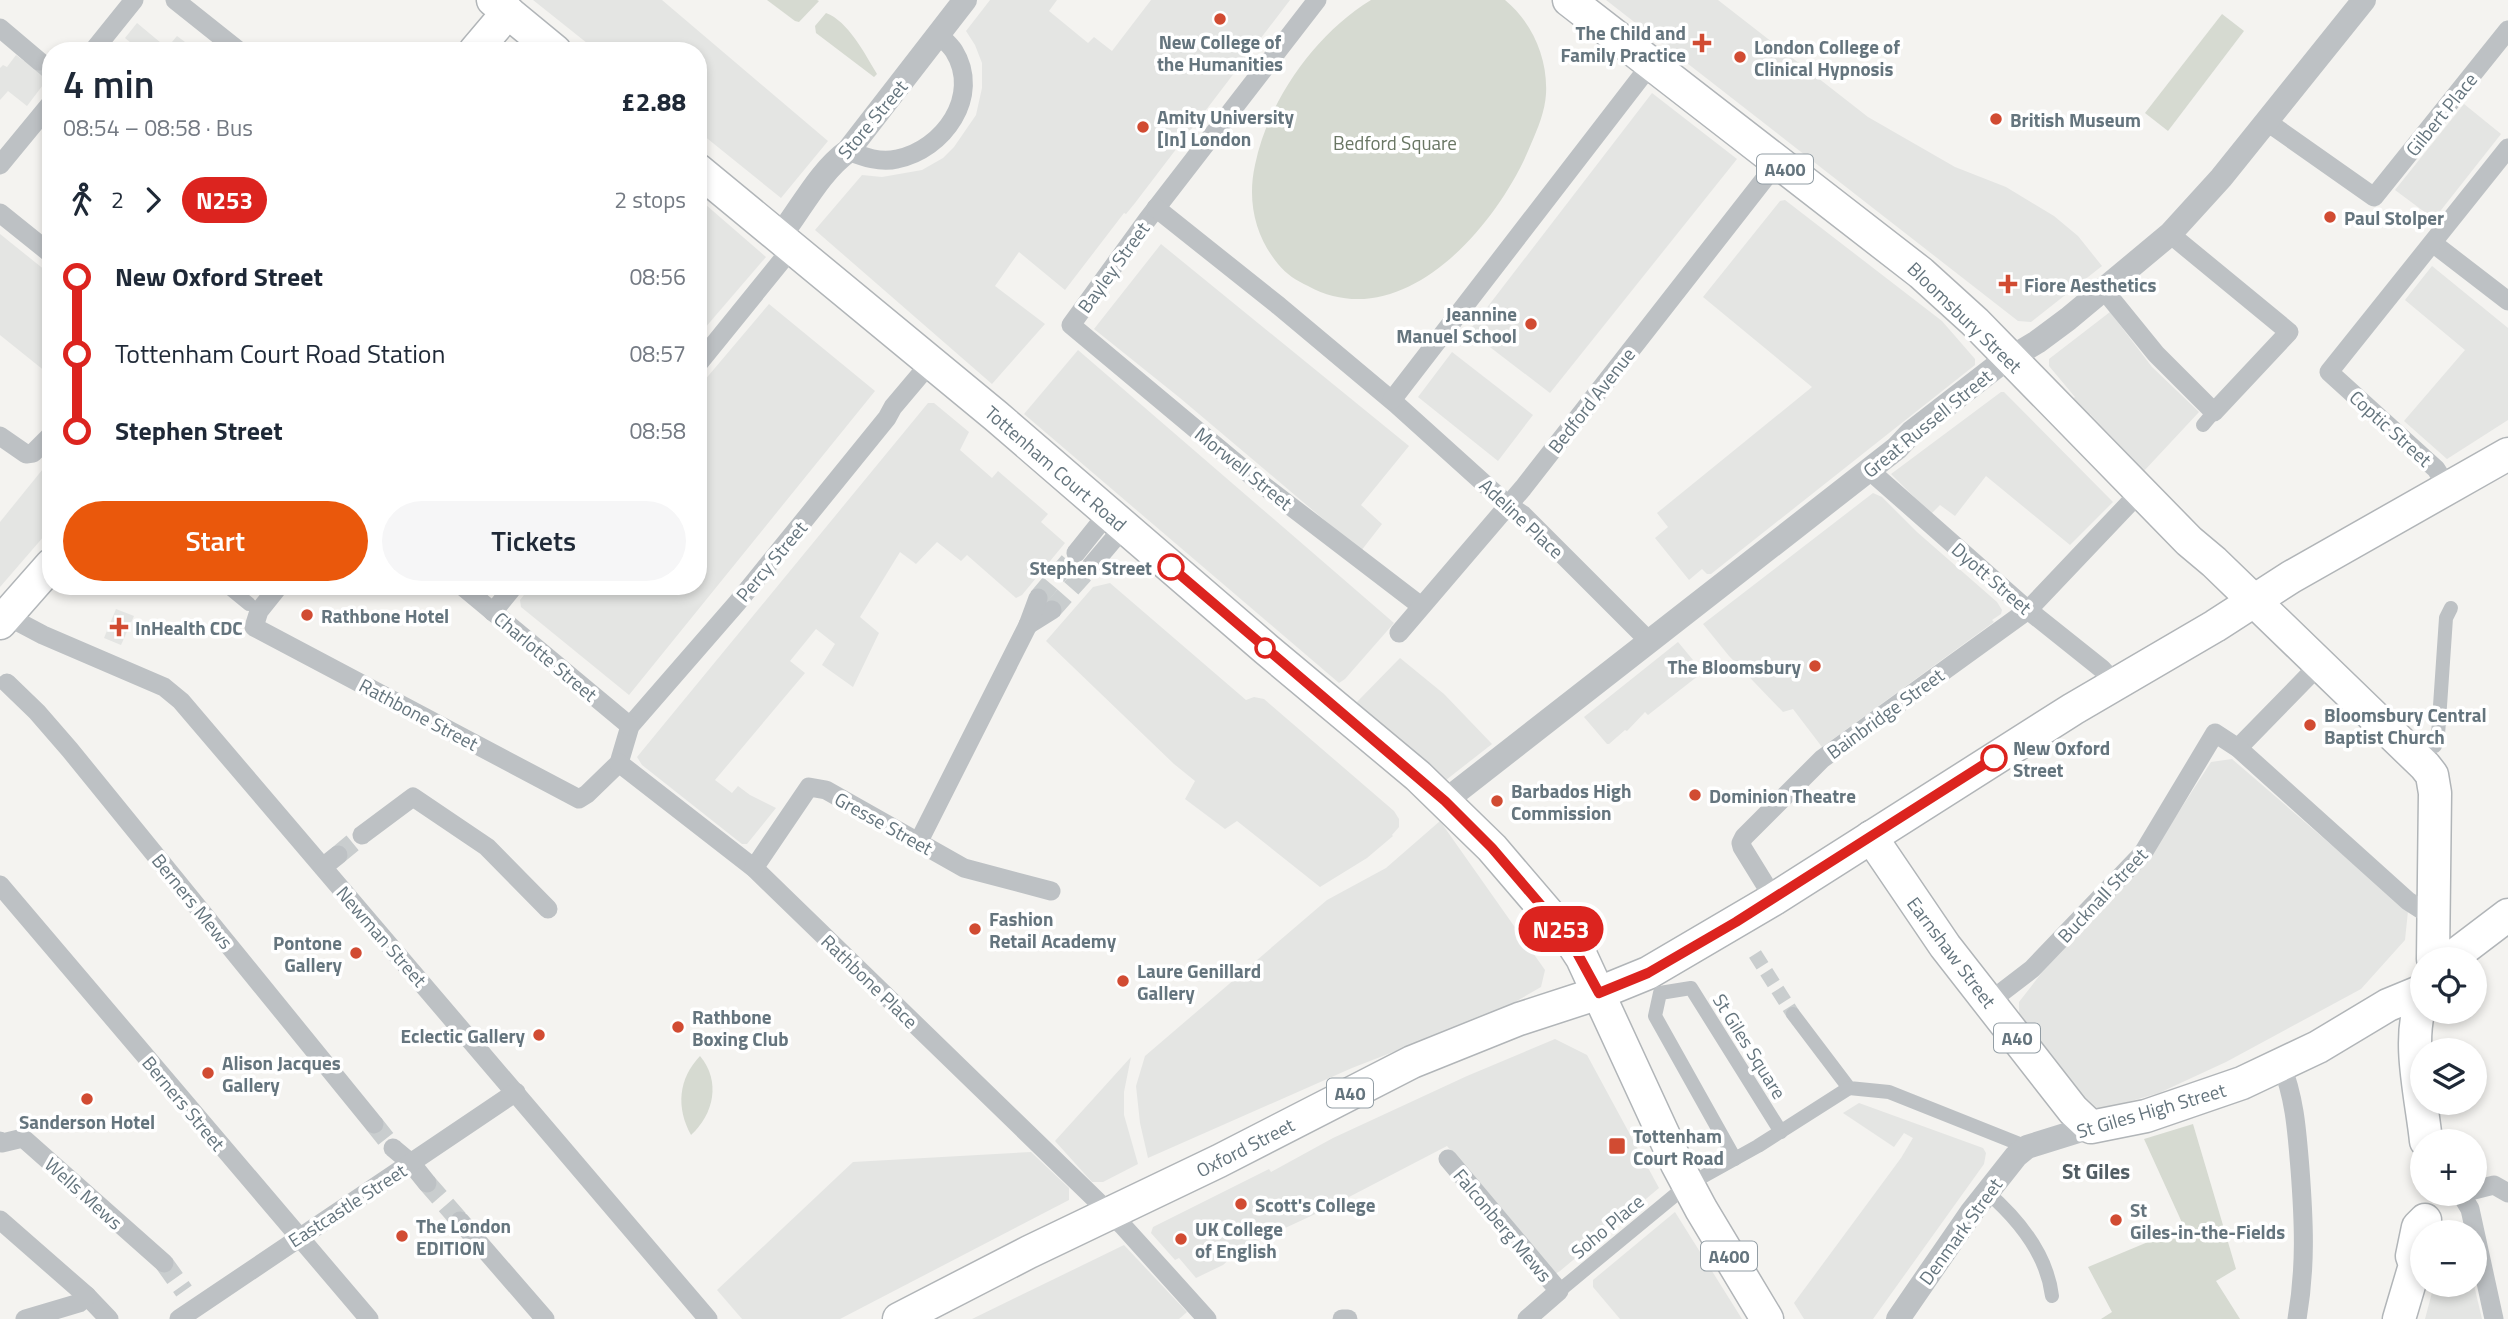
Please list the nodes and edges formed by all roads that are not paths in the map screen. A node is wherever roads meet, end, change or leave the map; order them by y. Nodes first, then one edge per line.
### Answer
1 (134, 0) edge
2 (174, 0) edge
3 (965, 0) edge
4 (1317, 0) edge
5 (1569, 0) edge
6 (2364, 0) edge
7 (500, 6) edge
8 (0, 28) edge
9 (2508, 30) edge
10 (939, 35) junction
11 (100, 42) edge
12 (226, 42) edge
13 (480, 42) edge
14 (544, 42) edge
15 (39, 61) tunnel mouth
16 (1651, 64) junction
17 (42, 114) edge
18 (2264, 123) junction
19 (2508, 148) edge
20 (848, 151) junction
21 (1777, 163) junction
22 (0, 165) edge
23 (707, 177) edge
24 (1156, 208) junction
25 (0, 213) edge
26 (2170, 234) junction
27 (785, 242) junction
28 (2434, 244) junction
29 (42, 247) edge
30 (2104, 290) junction
31 (2508, 301) edge
32 (1071, 325) joint
33 (707, 351) edge
34 (2010, 358) junction
35 (930, 362) junction
36 (1392, 400) junction
37 (0, 436) edge
38 (42, 444) edge
39 (2508, 454) edge
40 (1869, 470) junction
41 (2448, 488) junction
42 (2140, 492) junction
43 (1508, 505) junction
44 (1116, 520) junction
45 (1076, 553) tunnel mouth
46 (1091, 566) tunnel mouth
47 (42, 575) edge
48 (238, 595) edge
49 (272, 595) edge
50 (473, 595) edge
51 (507, 595) edge
52 (2254, 601) junction
53 (249, 604) dead end
54 (1045, 604) tunnel mouth
55 (1422, 606) junction
56 (2451, 608) dead end
57 (2028, 610) junction
58 (493, 612) junction
59 (2, 620) edge
60 (1399, 632) dead end
61 (1648, 640) junction
62 (2320, 664) junction
63 (6, 683) dead end
64 (2116, 684) junction
65 (630, 726) junction
66 (2435, 746) dead end
67 (2238, 748) junction
68 (619, 763) junction
69 (1445, 801) junction
70 (362, 835) tunnel mouth
71 (1871, 837) junction
72 (918, 843) junction
73 (754, 869) junction
74 (0, 885) edge
75 (1051, 891) dead end
76 (1774, 899) junction
77 (548, 909) dead end
78 (2435, 912) junction
79 (2506, 923) edge
80 (2434, 947) edge
81 (2469, 947) edge
82 (2486, 947) edge
83 (1599, 993) junction
84 (2410, 996) edge
85 (1989, 1002) junction
86 (1793, 1014) tunnel mouth
87 (2417, 1024) edge
88 (2280, 1065) junction
89 (1849, 1088) junction
90 (516, 1092) junction
91 (374, 1124) tunnel mouth
92 (2091, 1127) junction
93 (2425, 1129) edge
94 (1781, 1132) junction
95 (0, 1141) edge
96 (2027, 1147) junction
97 (393, 1148) tunnel mouth
98 (1448, 1158) dead end
99 (1735, 1158) junction
100 (411, 1163) junction
101 (1704, 1176) dead end
102 (427, 1182) tunnel mouth
103 (2487, 1187) edge
104 (1681, 1191) dead end
105 (1987, 1192) junction
106 (2508, 1193) edge
107 (2470, 1206) edge
108 (1116, 1219) junction
109 (0, 1220) edge
110 (460, 1220) tunnel mouth
111 (300, 1237) junction
112 (164, 1263) tunnel mouth
113 (2410, 1287) edge
114 (1559, 1291) junction
115 (87, 1296) junction
116 (2052, 1296) dead end
117 (25, 1319) edge
118 (109, 1319) edge
119 (179, 1319) edge
120 (369, 1319) edge
121 (545, 1319) edge
122 (708, 1319) edge
123 (899, 1319) edge
124 (1207, 1319) edge
125 (1527, 1319) edge
126 (1767, 1319) edge
127 (1898, 1319) edge
128 (2297, 1319) edge
129 (2399, 1319) edge
130 (2494, 1319) edge

1 - 11 street
2 - 12 street
3 - 10 street, Store Street
4 - 24 street
5 - 16 main road, A400
6 - 18 street, Great Russell Street
7 - 13 main road
7 - 14 main road
8 - 15 street
9 - 18 street, Gilbert Place
10 - 20 street, Store Street
10 - 20 street
16 - 21 main road, Bloomsbury Street / A400
16 - 36 street
17 - 22 street
18 - 26 street, Great Russell Street
19 - 28 street
20 - 27 street, Store Street
21 - 34 main road, Bloomsbury Street / A400
21 - 43 street, Bedford Avenue
23 - 27 main road, Tottenham Court Road
24 - 32 street, Bayley Street
24 - 36 street
25 - 29 street
26 - 30 street, Great Russell Street
26 - 30 street
27 - 33 street
27 - 35 main road, Tottenham Court Road
28 - 31 street
28 - 41 street, Coptic Street
30 - 34 street, Great Russell Street
32 - 55 street, Morwell Street
34 - 40 street, Great Russell Street
34 - 42 main road, Bloomsbury Street / A400
35 - 44 main road, Tottenham Court Road
35 - 65 street, Percy Street
36 - 43 street, Adeline Place
37 - 38 street
39 - 41 main road, A40
40 - 57 street, Dyott Street
40 - 61 street, Great Russell Street
41 - 52 main road, A40
42 - 52 main road, Bloomsbury Street / A400
42 - 57 street, Bainbridge Street
43 - 55 street, Bedford Avenue
43 - 61 street, Adeline Place
44 - 45 street
44 - 46 street
44 - 69 main road, Tottenham Court Road
47 - 59 main road
48 - 53 street
49 - 68 street, Rathbone Street
50 - 58 street, Charlotte Street
51 - 58 street
52 - 62 main road, A400
52 - 64 main road, A40
54 - 72 street
55 - 60 street, Bedford Avenue
56 - 66 street
57 - 64 street, Dyott Street
57 - 76 street, Bainbridge Street
58 - 65 street, Charlotte Street
59 - 90 street, Newman Street
61 - 69 street, Great Russell Street
62 - 67 street
62 - 78 main road, A400
63 - 91 street, Berners Mews
64 - 71 main road, A40
65 - 68 street, Percy Street
67 - 78 street
67 - 85 street, Bucknall Street
68 - 73 street, Rathbone Place
69 - 83 main road, Tottenham Court Road
70 - 77 street
71 - 76 main road, A40
71 - 85 main road, Earnshaw Street / A40
72 - 73 street, Gresse Street
72 - 75 street, Gresse Street
73 - 108 street, Rathbone Place
74 - 111 street, Berners Street
76 - 83 main road, A40
78 - 80 main road, A400
79 - 81 main road
79 - 82 main road
83 - 108 main road, Oxford Street / A40
83 - 126 main road, A400
84 - 88 main road, St Giles High Street
85 - 92 main road, Earnshaw Street / A40
86 - 89 street
87 - 93 main road
88 - 92 main road, St Giles High Street
88 - 128 street
89 - 94 street
89 - 96 street
90 - 100 street, Eastcastle Street
90 - 122 street, Newman Street
92 - 96 street, St Giles High Street
94 - 99 street
94 - 99 street, St Giles Square
95 - 112 street, Wells Mews
96 - 105 street, Denmark Street
97 - 100 street
98 - 114 street, Falconberg Mews
99 - 101 street
100 - 102 street
100 - 111 street, Eastcastle Street
103 - 106 street
104 - 114 street, Soho Place
105 - 116 street
105 - 127 street, Denmark Street
107 - 130 street
108 - 123 main road, Oxford Street / A40
108 - 124 street, Rathbone Place
109 - 115 street
110 - 121 street
111 - 119 street, Eastcastle Street
111 - 120 street, Berners Street
113 - 129 main road
114 - 125 street
115 - 117 street
115 - 118 street

